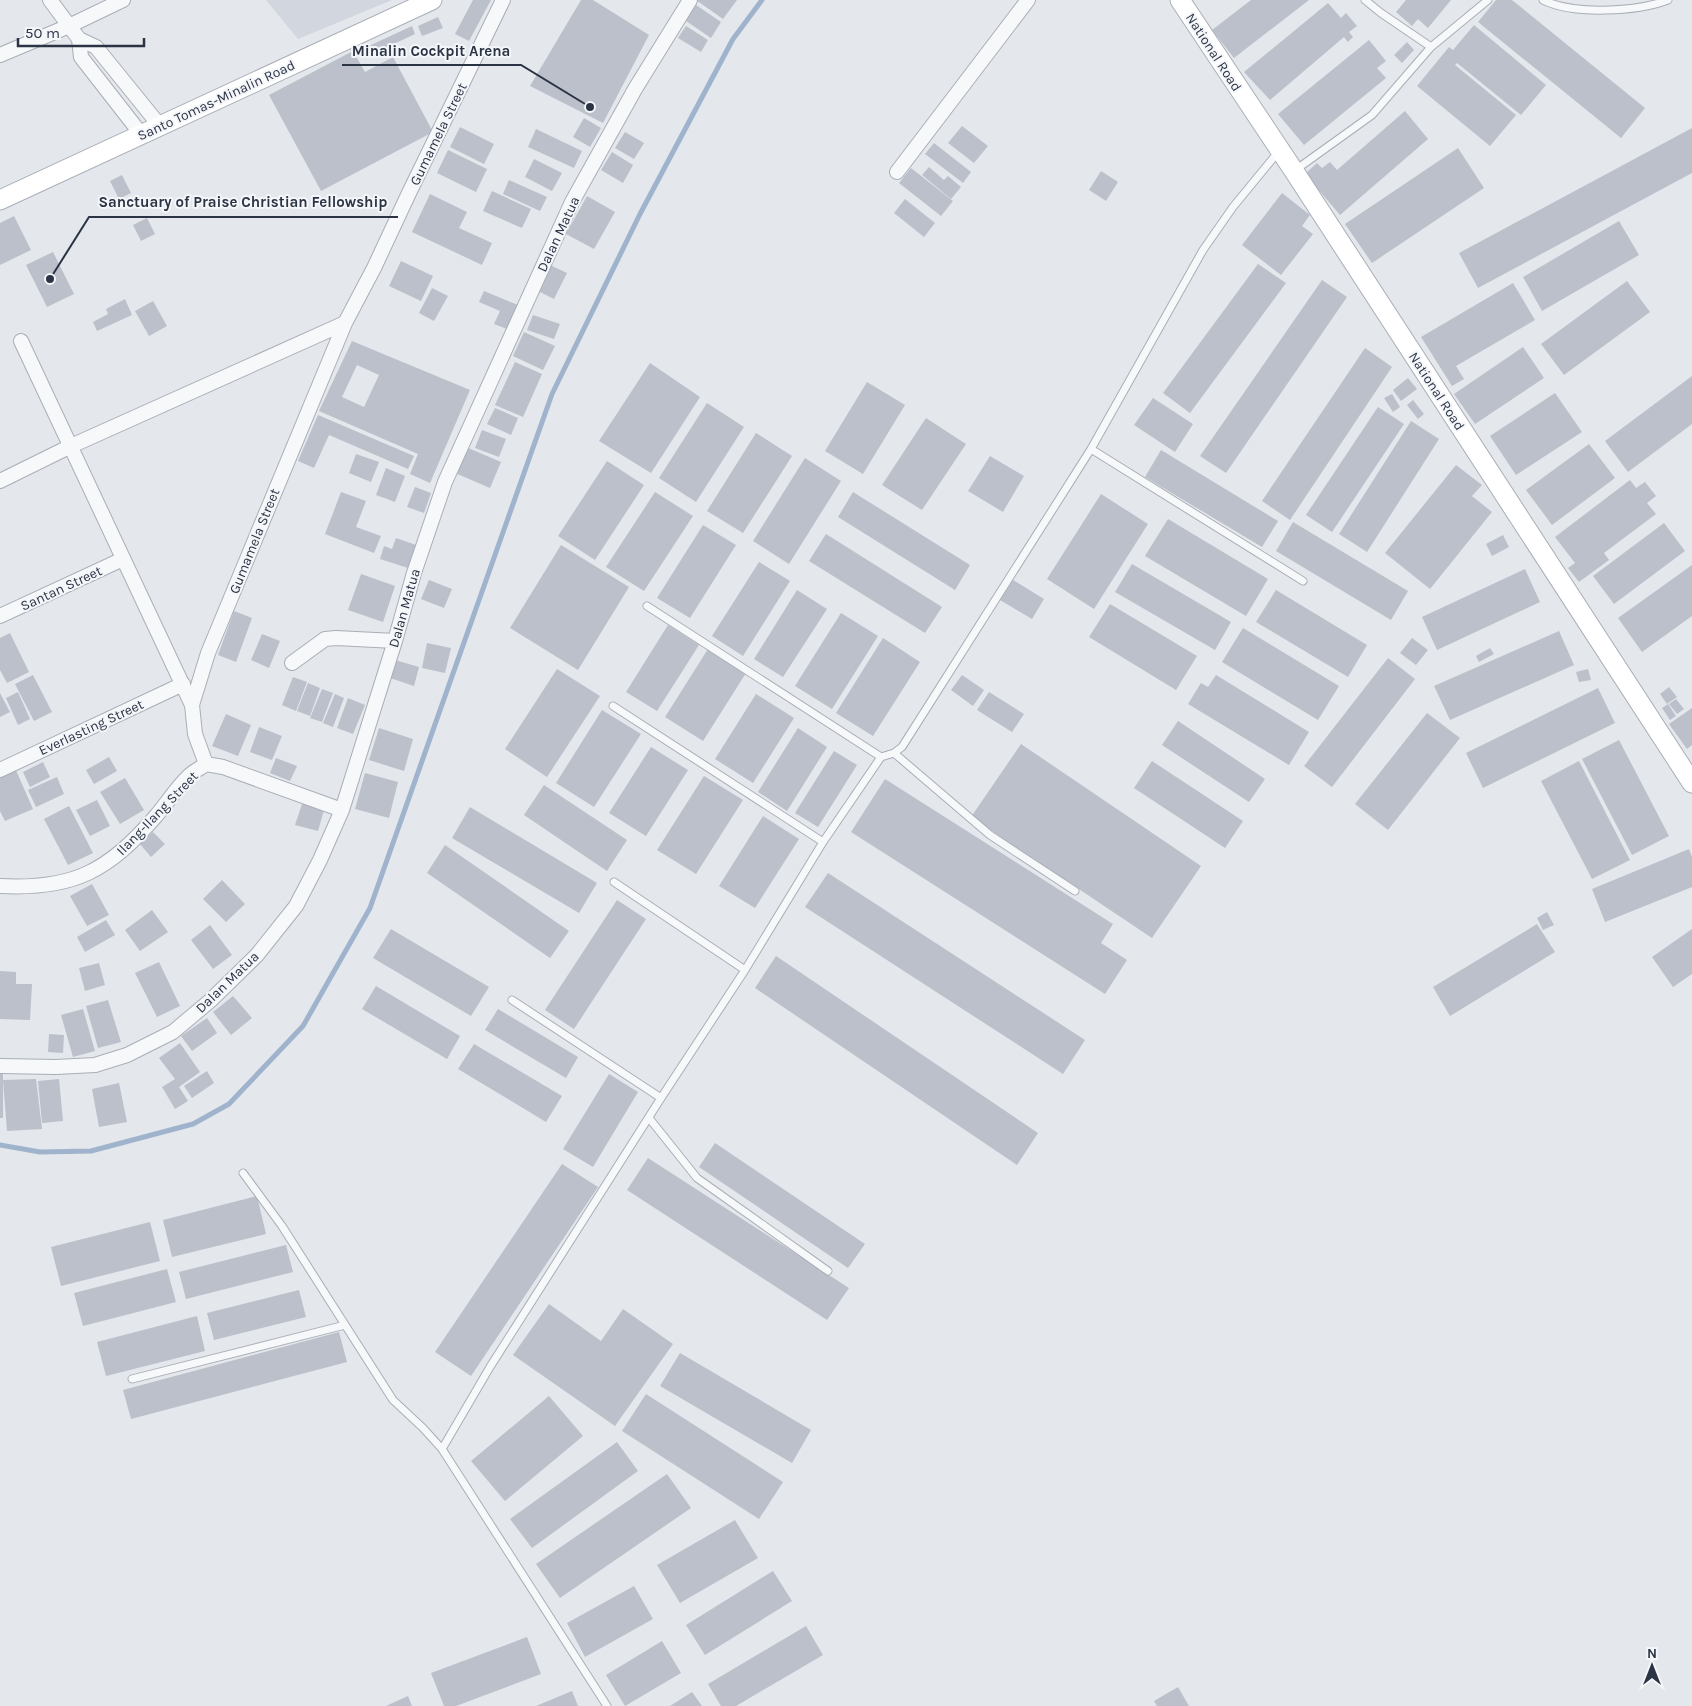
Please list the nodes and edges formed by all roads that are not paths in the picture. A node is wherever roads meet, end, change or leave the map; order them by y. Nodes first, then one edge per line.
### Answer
1 (50, 0) edge
2 (123, 0) edge
3 (432, 0) edge
4 (503, 0) edge
5 (690, 0) edge
6 (1028, 0) edge
7 (1180, 0) edge
8 (1365, 0) edge
9 (1488, 0) edge
10 (1543, 0) edge
11 (1668, 0) edge
12 (69, 26) junction
13 (79, 39) junction
14 (1432, 46) junction
15 (0, 56) edge
16 (160, 126) junction
17 (141, 134) junction
18 (1279, 150) junction
19 (1294, 171) junction
20 (897, 172) dead end
21 (0, 200) edge
22 (345, 322) junction
23 (21, 341) dead end
24 (71, 446) junction
25 (1091, 449) junction
26 (0, 480) edge
27 (123, 559) junction
28 (1303, 581) dead end
29 (647, 606) dead end
30 (0, 616) edge
31 (395, 642) junction
32 (292, 663) dead end
33 (183, 684) junction
34 (192, 705) junction
35 (613, 706) dead end
36 (894, 753) junction
37 (881, 757) junction
38 (206, 764) junction
39 (0, 770) edge
40 (1690, 774) edge
41 (342, 810) junction
42 (823, 842) junction
43 (614, 882) dead end
44 (0, 886) edge
45 (1075, 891) dead end
46 (745, 970) junction
47 (512, 1000) dead end
48 (0, 1066) edge
49 (661, 1098) junction
50 (649, 1118) junction
51 (243, 1173) dead end
52 (828, 1271) dead end
53 (345, 1325) junction
54 (132, 1379) dead end
55 (442, 1449) junction
56 (607, 1706) edge

1 - 12 street
2 - 12 street
3 - 16 main road, Santo Tomas-Minalin Road
4 - 22 street, Gumamela Street
5 - 31 street, Dalan Matua
6 - 20 street
7 - 18 main road, National Road
8 - 14 lane
9 - 14 lane
10 - 11 lane
12 - 13 street
12 - 15 street
13 - 16 street
13 - 17 street
14 - 19 lane
16 - 17 main road, Santo Tomas-Minalin Road
17 - 21 main road, Santo Tomas-Minalin Road
18 - 19 main road, National Road
18 - 25 lane
19 - 40 main road, National Road
22 - 24 street
22 - 34 street, Gumamela Street
23 - 24 street
24 - 26 street
24 - 27 street
25 - 28 lane
25 - 36 lane
27 - 30 street, Santan Street
27 - 33 street
29 - 37 lane
31 - 32 street
31 - 41 street, Dalan Matua
33 - 34 street
33 - 39 street, Everlasting Street
34 - 38 street, Gumamela Street
35 - 42 lane
36 - 37 lane
36 - 45 lane
37 - 42 lane
38 - 41 street, Ilang-Ilang Street
38 - 44 street, Ilang-Ilang Street
41 - 48 street, Dalan Matua
42 - 46 lane
43 - 46 lane
46 - 49 lane
47 - 49 lane
49 - 50 lane
50 - 52 lane
50 - 55 lane
51 - 53 lane
53 - 54 lane
53 - 55 lane
55 - 56 lane

